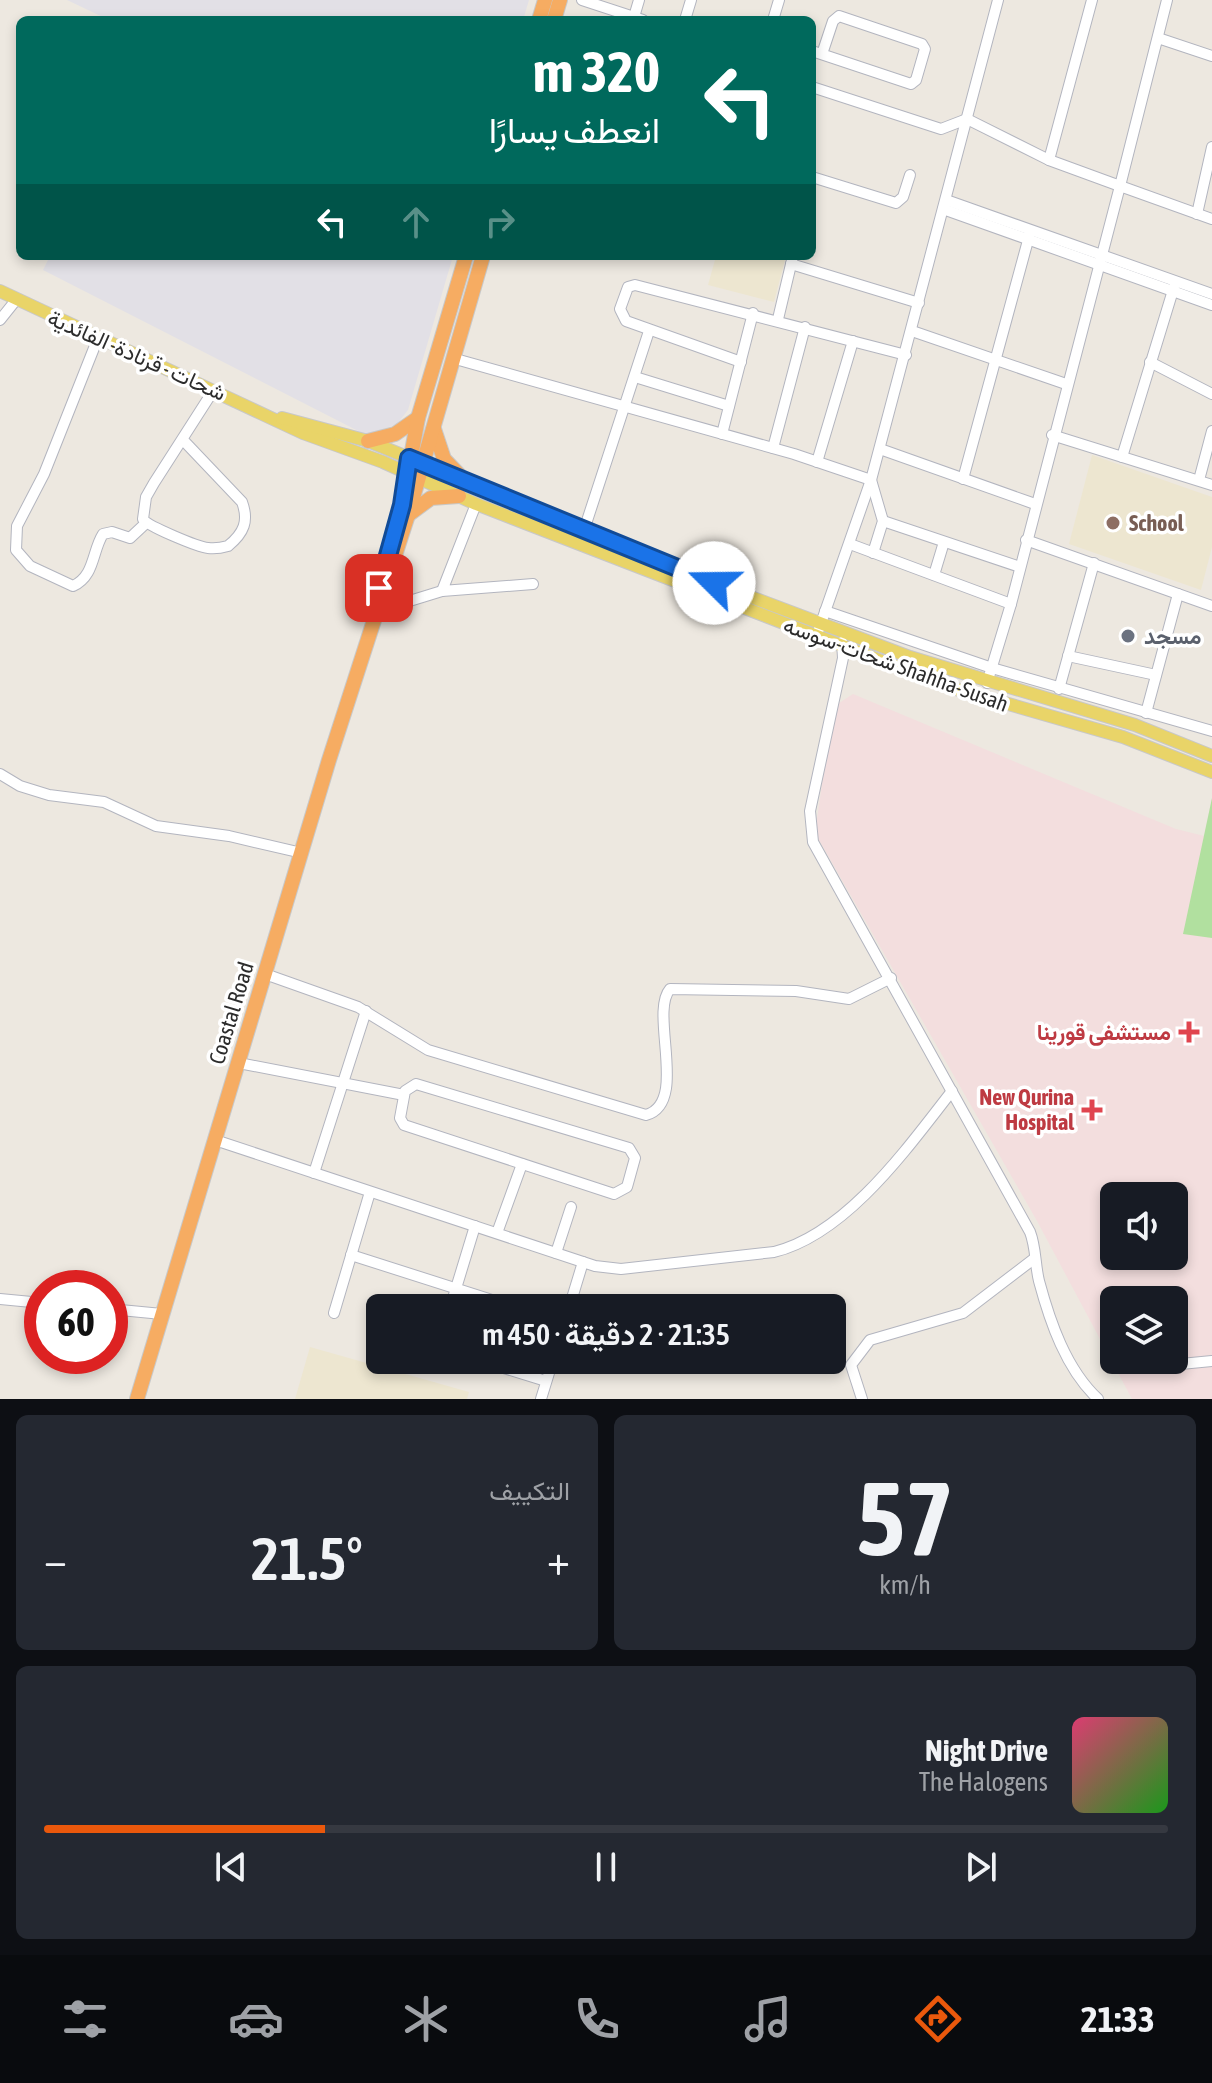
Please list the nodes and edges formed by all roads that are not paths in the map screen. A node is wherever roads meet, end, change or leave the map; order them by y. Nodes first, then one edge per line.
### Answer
1 (582, 0) edge
2 (998, 0) edge
3 (1092, 0) edge
4 (1167, 0) edge
5 (630, 16) edge
6 (1158, 38) junction
7 (817, 52) edge
8 (1212, 56) edge
9 (816, 88) edge
10 (967, 119) junction
11 (1212, 147) edge
12 (1049, 160) junction
13 (910, 175) dead end
14 (816, 178) edge
15 (1120, 186) junction
16 (945, 205) junction
17 (1197, 214) junction
18 (1212, 219) edge
19 (1030, 234) junction
20 (1099, 259) junction
21 (465, 260) edge
22 (482, 260) edge
23 (792, 260) edge
24 (1174, 286) junction
25 (0, 291) edge
26 (1212, 294) edge
27 (16, 300) junction
28 (919, 303) junction
29 (1212, 305) edge
30 (753, 313) junction
31 (778, 319) junction
32 (0, 320) edge
33 (805, 327) junction
34 (649, 331) junction
35 (912, 331) junction
36 (98, 338) junction
37 (853, 341) junction
38 (906, 355) junction
39 (452, 358) junction
40 (996, 360) junction
41 (741, 362) junction
42 (1150, 362) junction
43 (635, 377) junction
44 (1066, 384) junction
45 (213, 391) junction
46 (1212, 394) edge
47 (729, 406) junction
48 (626, 408) junction
49 (275, 417) junction
50 (418, 418) junction
51 (434, 428) junction
52 (1212, 431) edge
53 (722, 434) junction
54 (1052, 435) junction
55 (183, 440) junction
56 (368, 441) junction
57 (773, 448) junction
58 (880, 449) junction
59 (1122, 457) junction
60 (817, 462) junction
61 (414, 468) junction
62 (963, 479) junction
63 (871, 480) junction
64 (1199, 480) junction
65 (1212, 485) edge
66 (462, 489) junction
67 (476, 504) junction
68 (1035, 504) junction
69 (408, 515) junction
70 (883, 521) junction
71 (145, 524) junction
72 (584, 530) junction
73 (1026, 540) junction
74 (944, 542) junction
75 (850, 544) junction
76 (873, 553) junction
77 (1094, 563) junction
78 (1020, 567) junction
79 (934, 575) junction
80 (533, 584) dead end
81 (442, 591) junction
82 (1178, 594) junction
83 (1011, 604) junction
84 (1212, 606) edge
85 (377, 611) junction
86 (823, 616) junction
87 (817, 636) junction
88 (843, 638) junction
89 (367, 640) junction
90 (1068, 656) junction
91 (992, 668) junction
92 (1156, 675) junction
93 (987, 683) junction
94 (1059, 689) junction
95 (1146, 713) junction
96 (1212, 731) edge
97 (1212, 756) edge
98 (1212, 772) edge
99 (0, 774) edge
100 (302, 853) junction
101 (265, 974) junction
102 (891, 978) junction
103 (366, 1011) junction
104 (239, 1063) junction
105 (343, 1082) junction
106 (952, 1091) junction
107 (404, 1095) junction
108 (215, 1140) junction
109 (522, 1164) junction
110 (314, 1173) junction
111 (370, 1192) junction
112 (571, 1207) dead end
113 (475, 1226) junction
114 (497, 1233) junction
115 (556, 1253) junction
116 (351, 1255) junction
117 (1035, 1258) junction
118 (583, 1262) junction
119 (456, 1288) junction
120 (454, 1294) edge
121 (474, 1294) edge
122 (573, 1294) edge
123 (0, 1299) edge
124 (24, 1301) edge
125 (128, 1311) edge
126 (334, 1313) dead end
127 (162, 1314) junction
128 (1212, 1361) edge
129 (1188, 1363) edge
130 (523, 1374) edge
131 (548, 1374) edge
132 (546, 1381) junction
133 (137, 1399) edge
134 (541, 1399) edge
135 (862, 1399) edge
136 (1098, 1399) edge

1 - 5 street
2 - 10 street
3 - 12 street
4 - 6 street
6 - 8 street
6 - 15 street
7 - 7 street
9 - 10 street
10 - 12 street
10 - 16 street
11 - 17 street
12 - 15 street
13 - 14 street
15 - 17 street
15 - 20 street
16 - 19 street
16 - 28 street
17 - 18 street
19 - 20 street
19 - 40 street
20 - 24 street
20 - 44 street
21 - 50 highway
22 - 39 highway
23 - 28 street
23 - 31 street
24 - 26 street
24 - 29 street
24 - 42 street
25 - 27 main road, شحات - قرنادة- الفائدية
27 - 32 street
27 - 36 main road, شحات - قرنادة- الفائدية
28 - 35 street
30 - 31 street
30 - 34 street
30 - 41 street
31 - 33 street
33 - 37 street
33 - 57 street
34 - 41 street
34 - 43 street
35 - 38 street
35 - 40 street
36 - 45 main road, شحات - قرنادة- الفائدية
36 - 71 street
37 - 38 street
37 - 60 street
38 - 58 street
39 - 48 street
39 - 51 highway
40 - 44 street
40 - 62 street
41 - 47 street
42 - 46 street
42 - 59 street
43 - 47 street
43 - 48 street
44 - 54 street
45 - 49 main road, شحات - قرنادة- الفائدية
45 - 55 street
47 - 53 street
48 - 53 street
48 - 72 street
49 - 56 main road
49 - 61 main road
50 - 56 highway
50 - 61 highway
51 - 61 highway
51 - 66 highway
52 - 64 street
53 - 57 street
54 - 59 street
54 - 68 street
55 - 71 street
55 - 71 street
56 - 61 main road
57 - 60 street
58 - 62 street
58 - 63 street
59 - 64 street
60 - 63 street
61 - 66 main road, شحات-سوسه Shahha-Susah
61 - 69 highway
61 - 89 highway
62 - 68 street
63 - 70 street
63 - 75 street
64 - 65 street
66 - 67 main road, شحات-سوسه Shahha-Susah
66 - 69 highway
66 - 72 main road, شحات-سوسه Shahha-Susah
67 - 81 street
67 - 87 main road, شحات-سوسه Shahha-Susah
68 - 73 street
69 - 85 highway
70 - 74 street
70 - 76 street
72 - 86 main road, شحات-سوسه Shahha-Susah
73 - 77 street
73 - 78 street
74 - 78 street
74 - 79 street
75 - 76 street
75 - 86 street
76 - 79 street
77 - 82 street
77 - 90 street
78 - 83 street
79 - 83 street
80 - 81 street
81 - 85 street
82 - 84 street
82 - 92 street
83 - 91 street
85 - 89 highway
86 - 87 street
86 - 88 main road, شحات-سوسه Shahha-Susah
86 - 91 street
87 - 88 main road, شحات-سوسه Shahha-Susah
88 - 93 main road, شحات-سوسه Shahha-Susah
88 - 98 main road, شحات-سوسه Shahha-Susah
88 - 102 street
89 - 100 highway, Coastal Road
90 - 92 street
90 - 94 street
91 - 93 street
91 - 94 street
92 - 95 street
93 - 97 main road, شحات-سوسه Shahha-Susah
94 - 95 street
95 - 96 street
99 - 100 street
100 - 101 highway, Coastal Road
101 - 103 street
101 - 104 highway, Coastal Road
102 - 103 street
102 - 106 street
103 - 105 street
104 - 105 street
104 - 108 highway, Coastal Road
105 - 107 street
105 - 110 street
106 - 117 street
106 - 118 street
107 - 109 street
107 - 109 street
108 - 110 street
108 - 127 highway, Coastal Road
109 - 114 street
110 - 111 street
111 - 113 street
111 - 116 street
112 - 115 street
113 - 114 street
113 - 119 street
114 - 115 street
115 - 118 street
116 - 119 street
116 - 126 street
117 - 135 street
117 - 136 street
118 - 122 street
119 - 120 street
119 - 121 street
123 - 124 street
125 - 127 street
127 - 133 highway, Coastal Road
128 - 129 street
130 - 132 street
131 - 132 street
132 - 134 street

